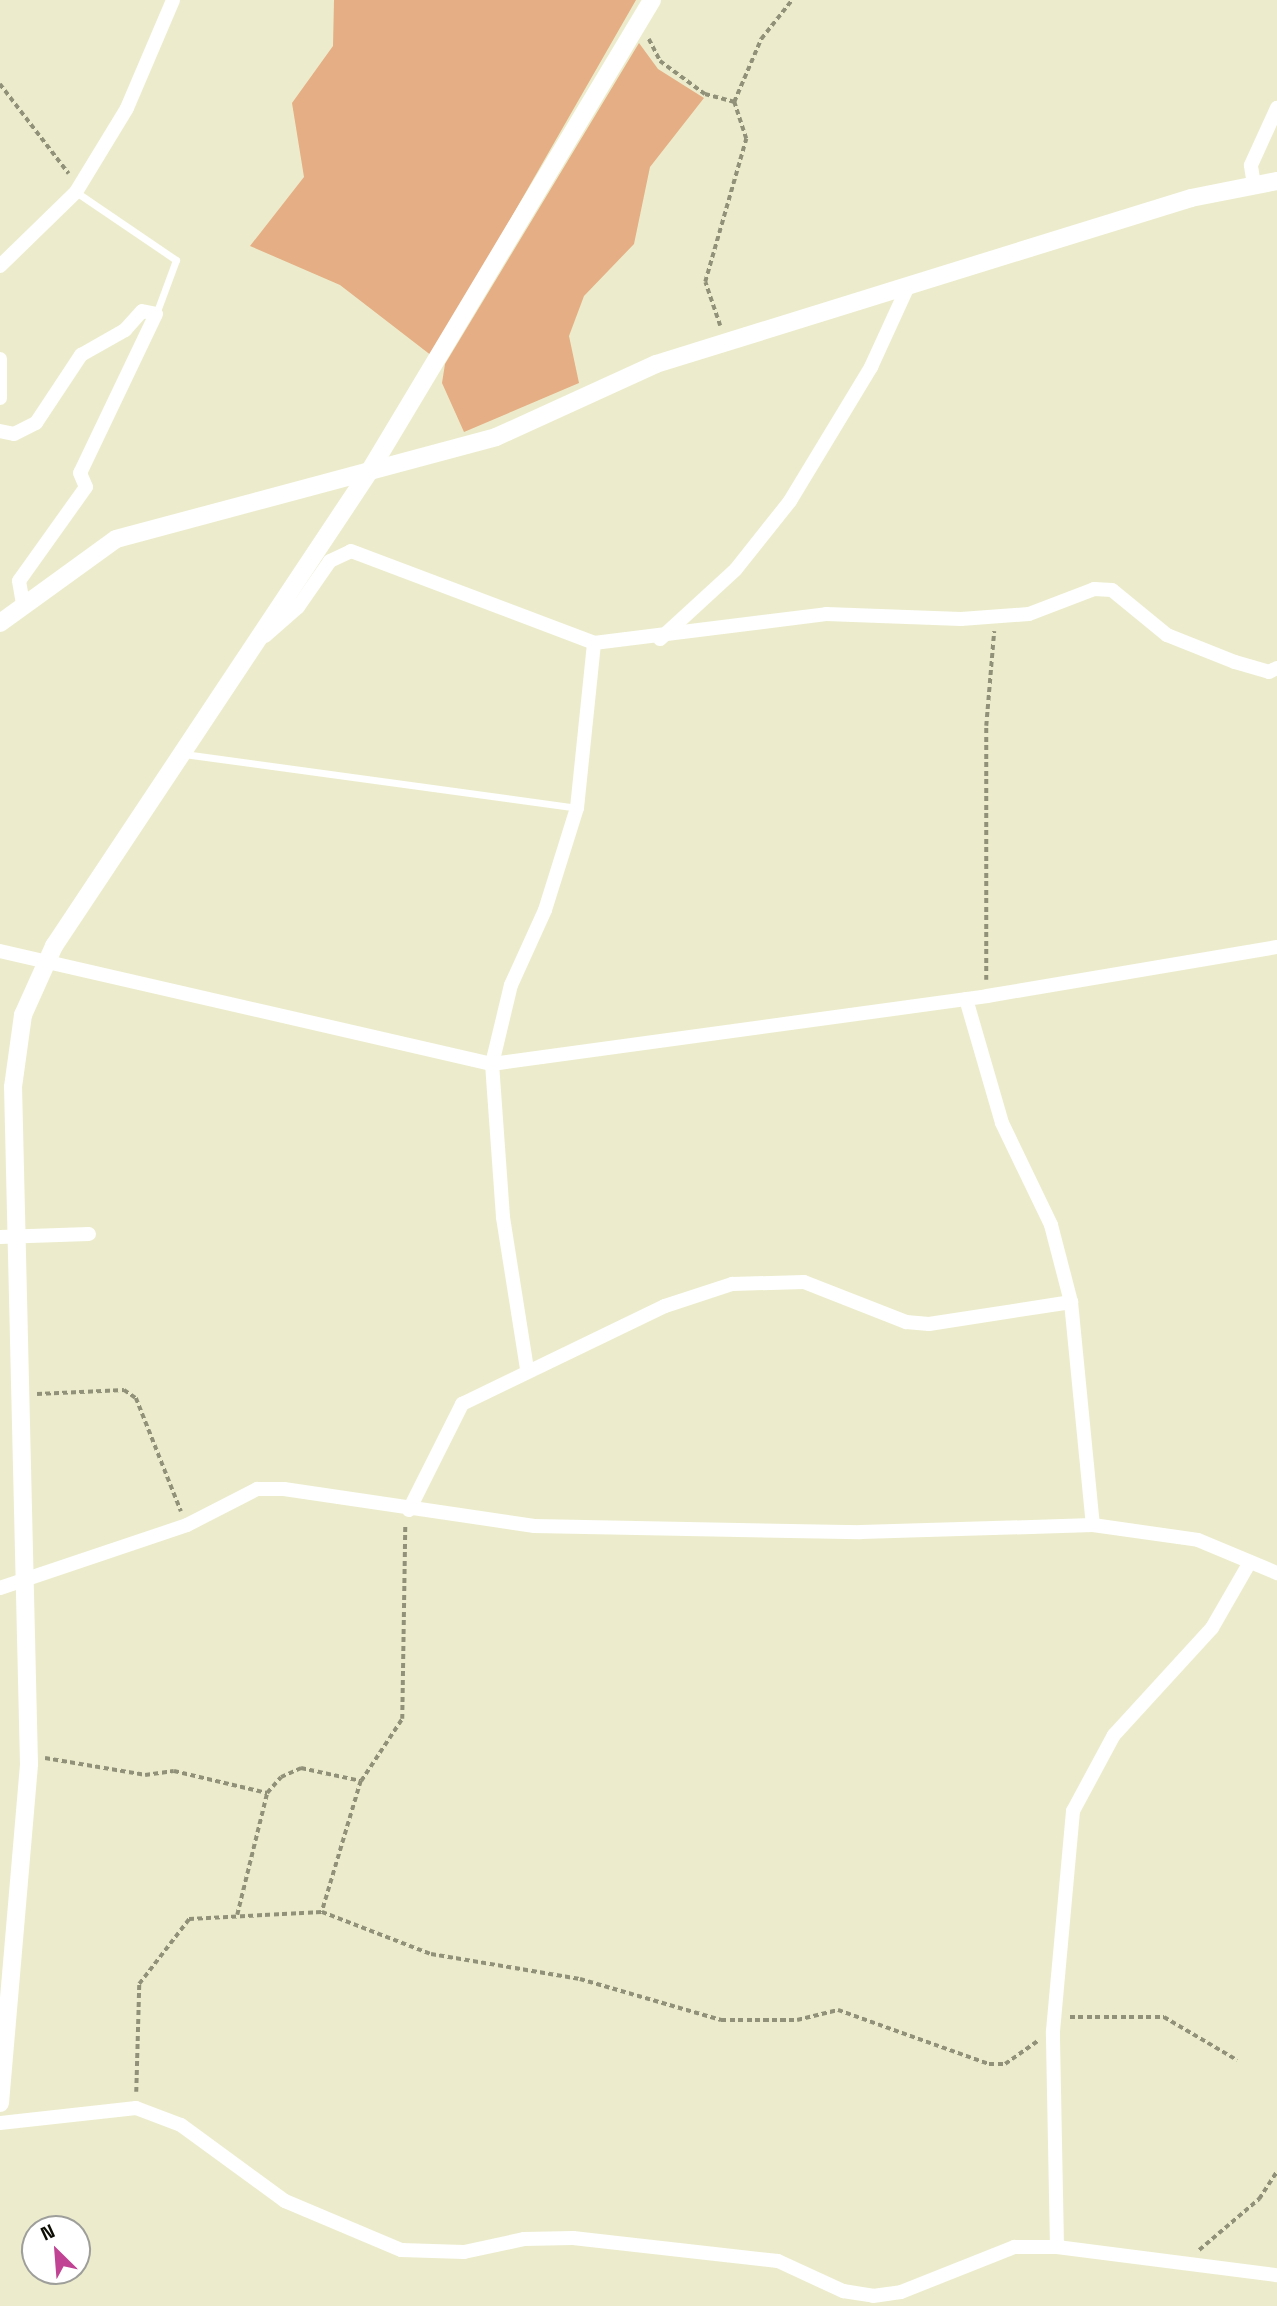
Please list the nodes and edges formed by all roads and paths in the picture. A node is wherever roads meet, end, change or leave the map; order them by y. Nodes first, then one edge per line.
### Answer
1 (173, 0) edge
2 (652, 0) edge
3 (792, 0) edge
4 (639, 22) junction
5 (0, 84) edge
6 (734, 102) junction
7 (1277, 108) edge
8 (1277, 181) edge
9 (1254, 185) junction
10 (78, 189) junction
11 (0, 266) edge
12 (909, 284) junction
13 (156, 314) junction
14 (726, 342) junction
15 (0, 359) edge
16 (0, 398) edge
17 (0, 431) edge
18 (369, 472) junction
19 (23, 603) junction
20 (994, 617) junction
21 (0, 623) edge
22 (660, 639) junction
23 (594, 643) junction
24 (251, 647) junction
25 (1277, 668) edge
26 (180, 754) junction
27 (577, 808) junction
28 (1277, 947) edge
29 (0, 951) edge
30 (45, 961) junction
31 (987, 996) junction
32 (966, 999) junction
33 (492, 1064) junction
34 (89, 1234) dead end
35 (8, 1237) edge
36 (1071, 1303) junction
37 (527, 1369) junction
38 (21, 1395) junction
39 (410, 1510) junction
40 (187, 1525) junction
41 (1093, 1525) junction
42 (1250, 1562) junction
43 (1277, 1573) edge
44 (29, 1581) junction
45 (0, 1588) edge
46 (29, 1755) junction
47 (361, 1781) junction
48 (267, 1793) junction
49 (322, 1912) junction
50 (237, 1915) junction
51 (1053, 2024) junction
52 (1237, 2060) dead end
53 (0, 2103) edge
54 (136, 2108) junction
55 (0, 2123) edge
56 (1277, 2171) edge
57 (1057, 2247) junction
58 (1191, 2268) junction
59 (1277, 2275) edge

1 - 10 street
2 - 4 street
3 - 6 path
4 - 6 path
4 - 18 street
5 - 10 path
6 - 14 path
7 - 9 street
8 - 9 street
9 - 12 street
10 - 11 street
10 - 13 lane
12 - 14 street
12 - 22 street
13 - 17 street
13 - 19 street
14 - 18 street
15 - 16 street
18 - 19 street
18 - 24 street
19 - 21 street
20 - 22 street
20 - 25 street
20 - 31 path
22 - 23 street
23 - 24 street
23 - 27 street
24 - 26 street
26 - 27 lane
26 - 30 street
27 - 33 street
28 - 31 street
29 - 30 street
30 - 33 street
30 - 35 street
31 - 32 street
32 - 33 street
32 - 36 street
33 - 37 street
34 - 35 street
35 - 38 street
36 - 37 street
36 - 41 street
37 - 39 street
38 - 40 path
38 - 44 street
39 - 40 street
39 - 41 street
39 - 47 path
40 - 44 street
41 - 42 street
42 - 43 street
42 - 51 street
44 - 45 street
44 - 46 street
46 - 48 path
46 - 53 street
47 - 48 path
47 - 49 path
48 - 50 path
49 - 50 path
49 - 51 path
50 - 54 path
51 - 52 path
51 - 57 street
54 - 55 street
54 - 57 street
56 - 58 path
57 - 58 street
58 - 59 street

